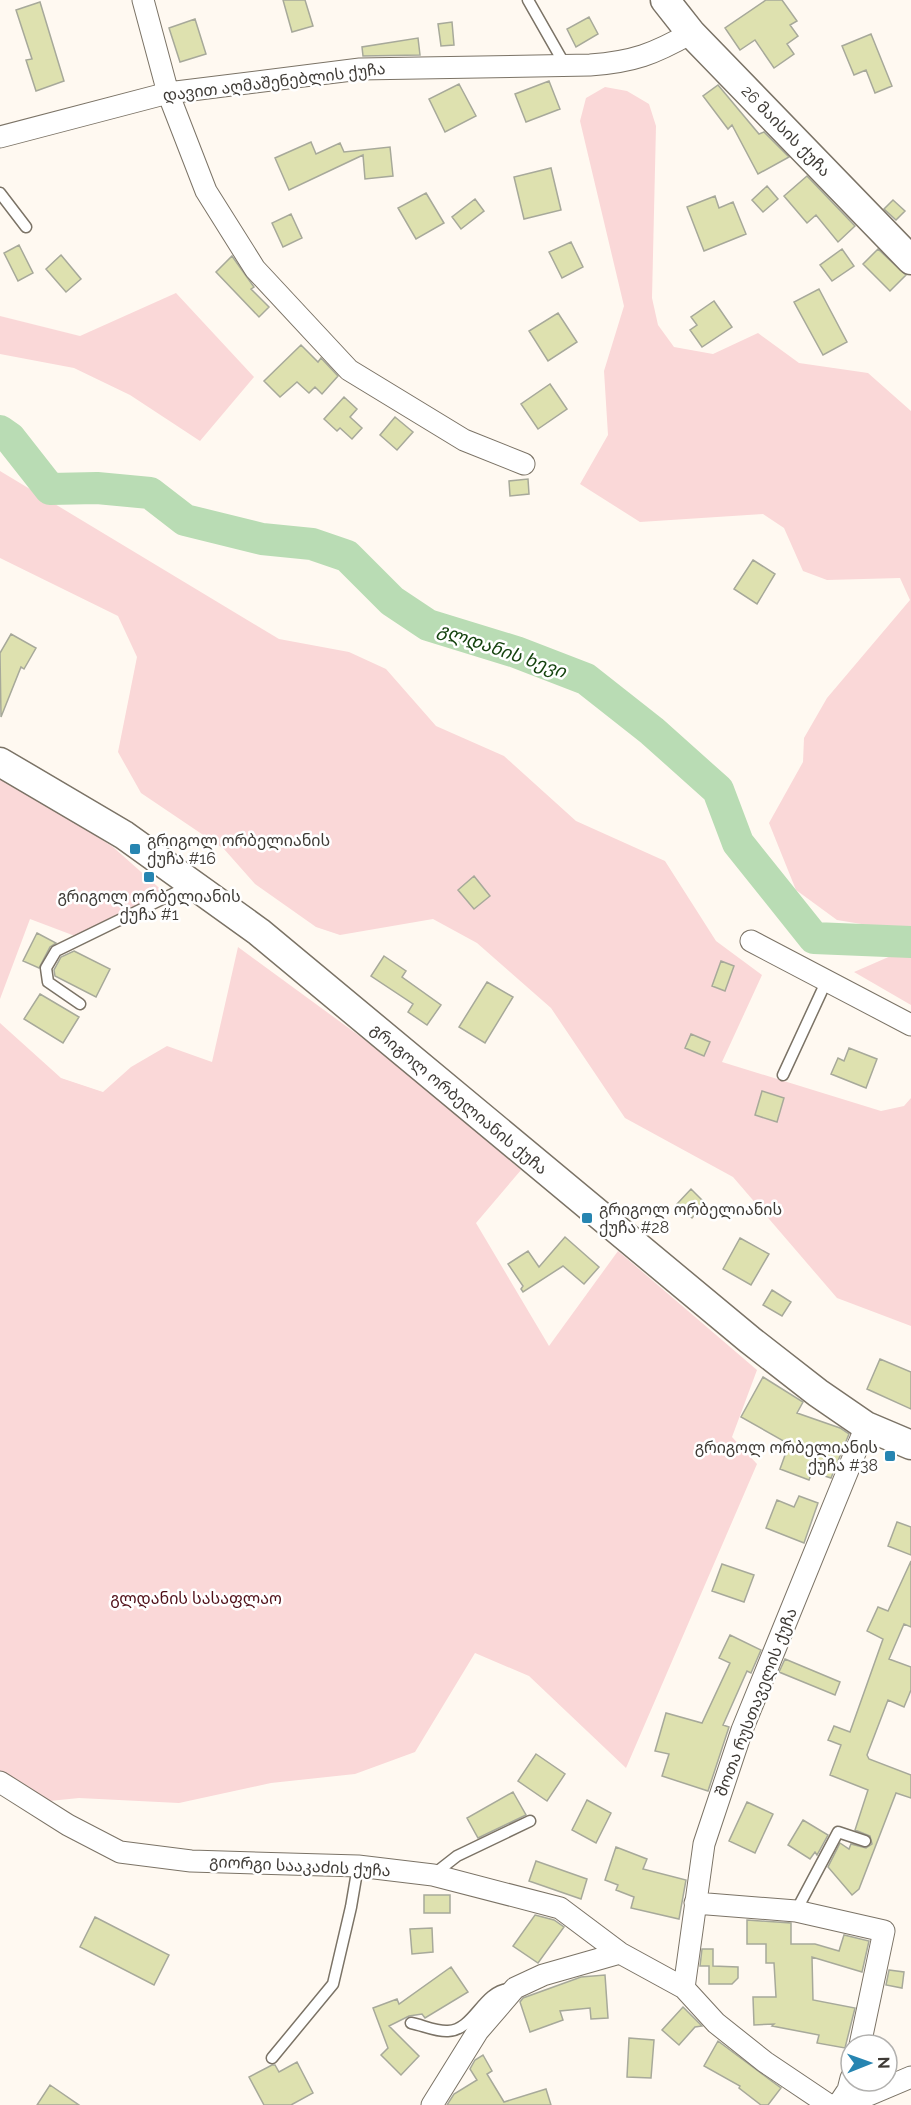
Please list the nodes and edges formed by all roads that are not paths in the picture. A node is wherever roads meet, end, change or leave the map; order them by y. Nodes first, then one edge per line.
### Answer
1 (143, 0) edge
2 (528, 0) edge
3 (665, 0) edge
4 (691, 33) junction
5 (565, 65) junction
6 (168, 93) junction
7 (0, 137) edge
8 (0, 193) edge
9 (26, 227) dead end
10 (911, 260) edge
11 (524, 464) dead end
12 (0, 762) edge
13 (192, 884) junction
14 (751, 941) dead end
15 (826, 982) junction
16 (80, 1004) dead end
17 (911, 1025) edge
18 (783, 1075) dead end
19 (866, 1426) junction
20 (911, 1445) edge
21 (0, 1782) edge
22 (530, 1821) dead end
23 (865, 1841) dead end
24 (358, 1866) junction
25 (433, 1875) junction
26 (695, 1903) junction
27 (796, 1911) junction
28 (620, 1953) junction
29 (514, 1988) junction
30 (684, 1988) junction
31 (411, 2023) dead end
32 (863, 2033) edge
33 (273, 2058) dead end
34 (911, 2077) edge
35 (442, 2086) junction
36 (421, 2105) edge
37 (432, 2105) edge
38 (829, 2105) edge
39 (845, 2105) edge

1 - 6 street
2 - 5 lane
3 - 4 main road, 26 მაისის ქუჩა
4 - 5 street, დავით აღმაშენებლის ქუჩა
4 - 10 main road, 26 მაისის ქუჩა
5 - 6 street, დავით აღმაშენებლის ქუჩა
6 - 7 street, დავით აღმაშენებლის ქუჩა
6 - 11 street
8 - 9 lane
12 - 13 main road, გრიგოლ ორბელიანის ქუჩა
13 - 16 lane
13 - 19 main road, გრიგოლ ორბელიანის ქუჩა
14 - 15 street
15 - 17 street
15 - 18 lane
19 - 20 main road, გრიგოლ ორბელიანის ქუჩა
19 - 26 street, შოთა რუსთაველის ქუჩა
21 - 24 street, გიორგი სააკაძის ქუჩა
22 - 25 lane
23 - 27 lane
24 - 25 street, გიორგი სააკაძის ქუჩა
24 - 33 lane
25 - 28 street, გიორგი სააკაძის ქუჩა
26 - 27 street
26 - 30 street, შოთა რუსთაველის ქუჩა
27 - 32 street
28 - 29 street
28 - 30 street, გიორგი სააკაძის ქუჩა
29 - 31 lane
29 - 35 street
30 - 38 street, გიორგი სააკაძის ქუჩა
34 - 39 street
35 - 36 lane
35 - 37 street

